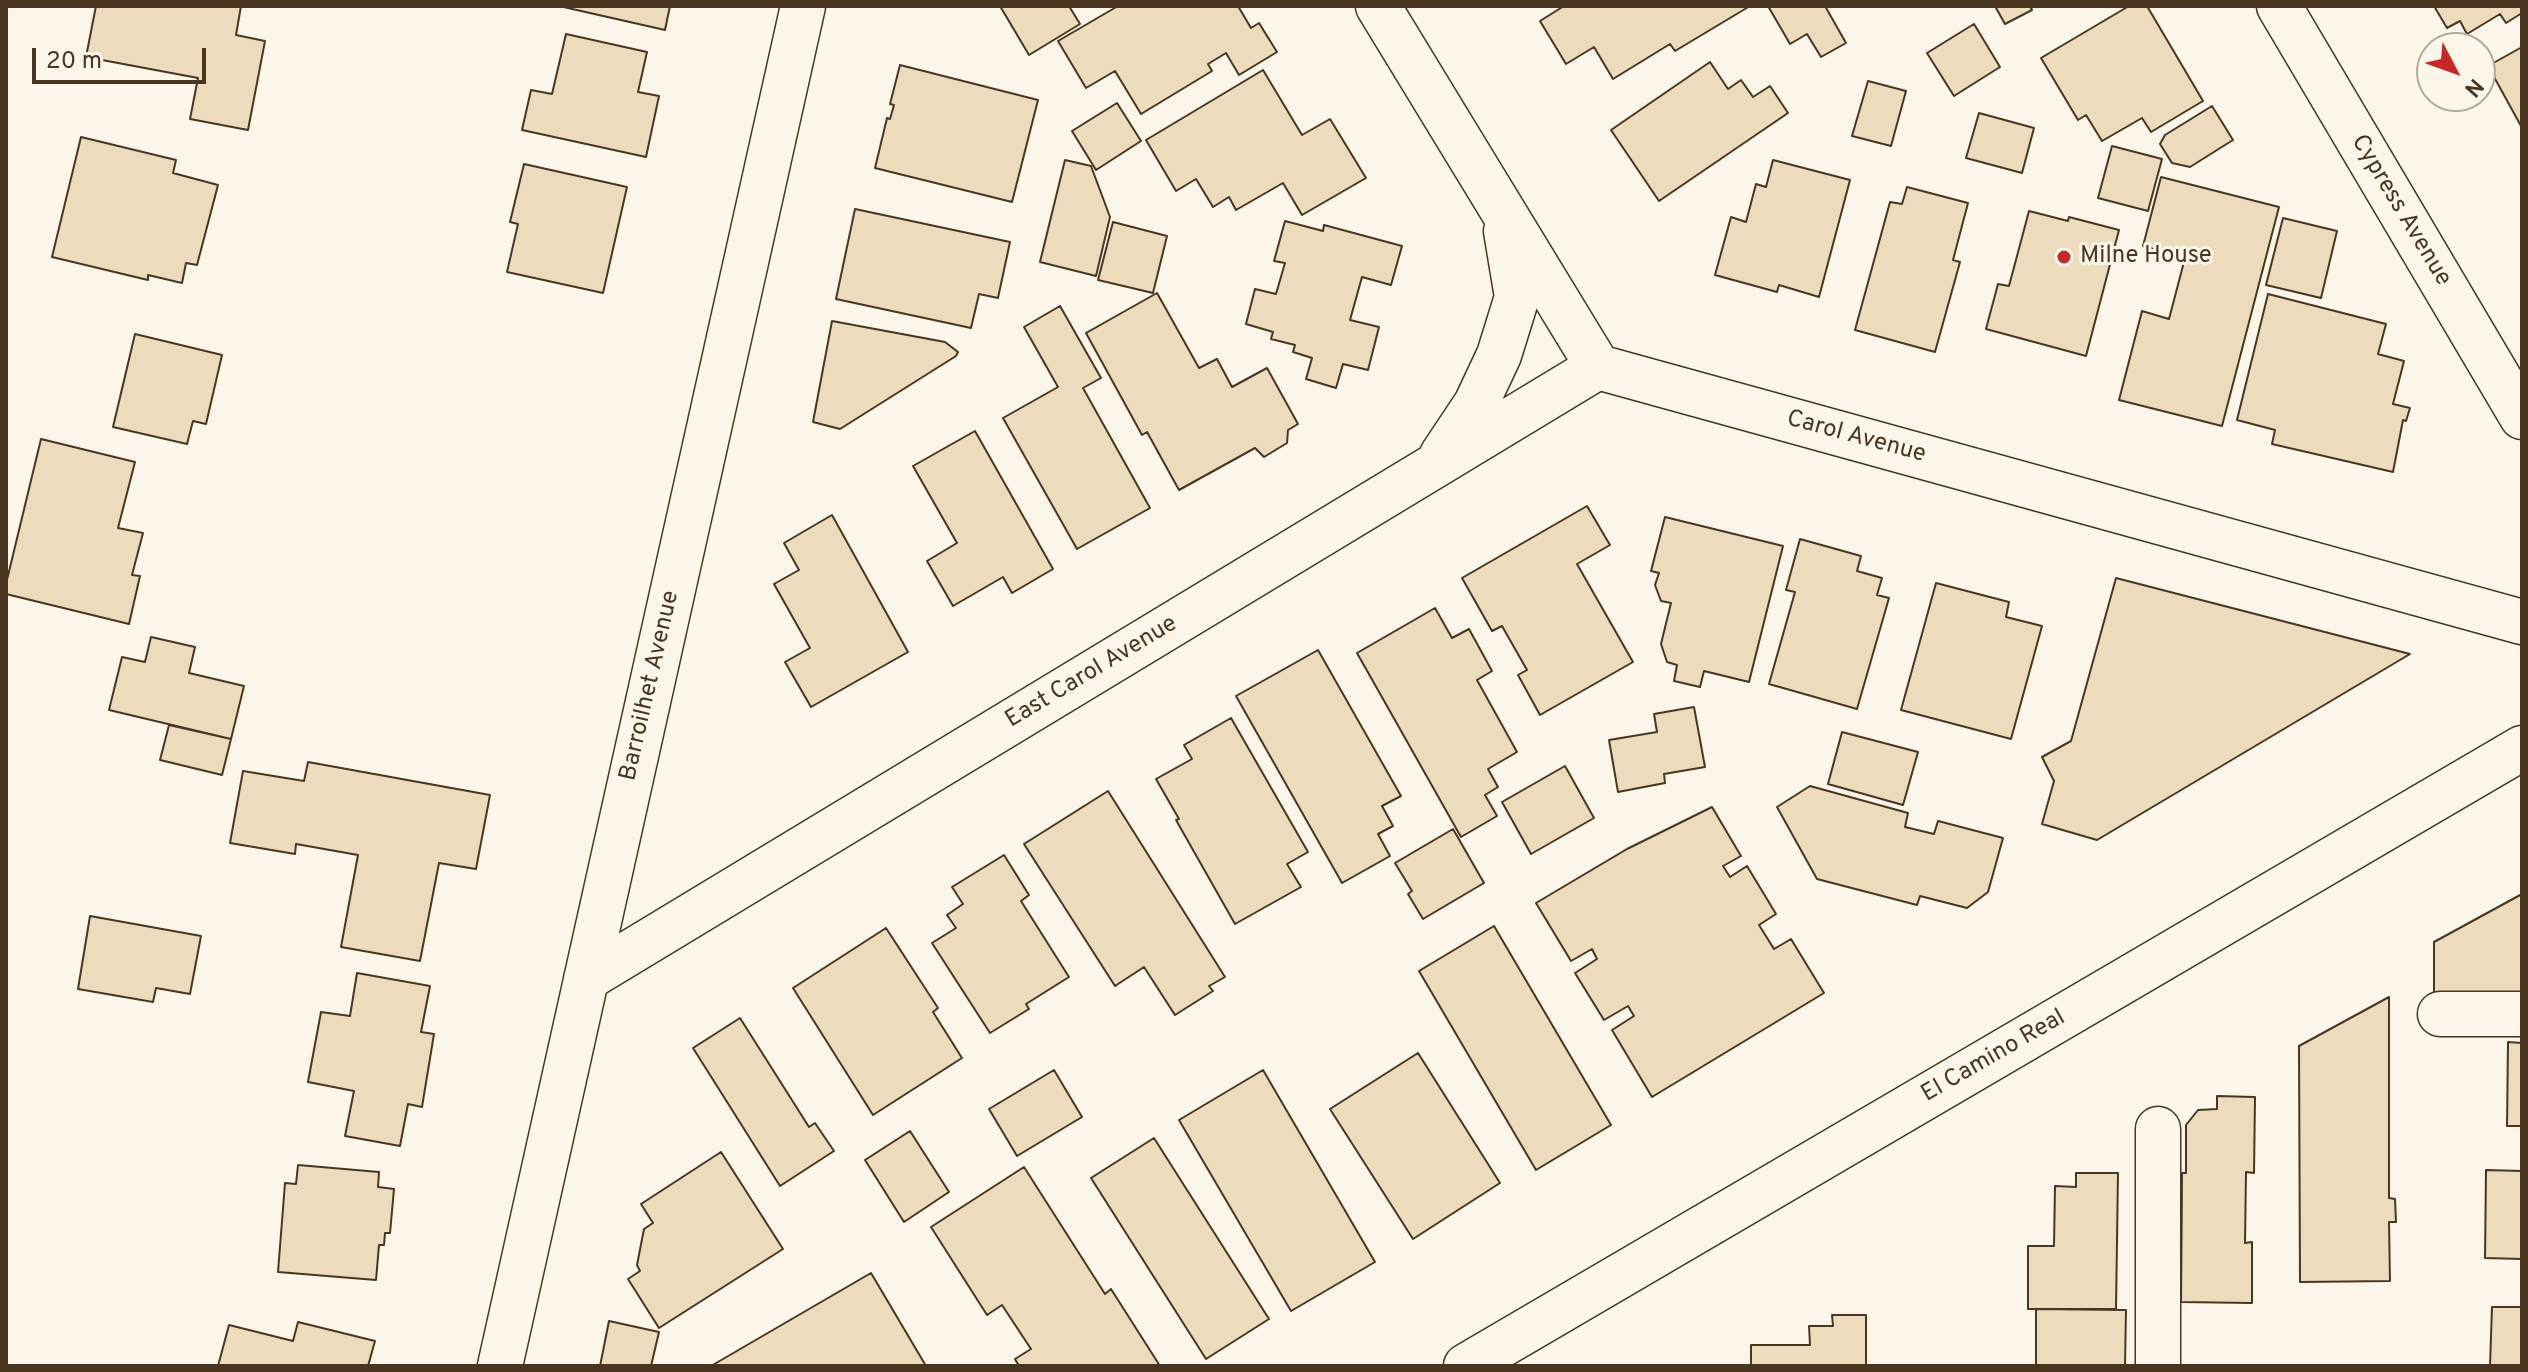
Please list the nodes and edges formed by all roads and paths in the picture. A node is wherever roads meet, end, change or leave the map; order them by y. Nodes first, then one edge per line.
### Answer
1 (803, 6) edge
2 (1378, 6) edge
3 (2279, 6) edge
4 (1503, 212) junction
5 (1598, 367) junction
6 (2522, 417) edge
7 (1434, 467) junction
8 (2522, 622) edge
9 (2522, 748) edge
10 (586, 979) junction
11 (2440, 1014) dead end
12 (2522, 1014) edge
13 (2158, 1129) dead end
14 (500, 1366) edge
15 (1466, 1366) edge
16 (2158, 1366) edge

1 - 10 street, Barroilhet Avenue
2 - 4 street
3 - 6 street, Cypress Avenue
4 - 5 street
4 - 7 street
5 - 7 street, East Carol Avenue
5 - 8 street, Carol Avenue
7 - 10 street, East Carol Avenue
9 - 15 street, El Camino Real
10 - 14 street, Barroilhet Avenue
11 - 12 street
13 - 16 street

